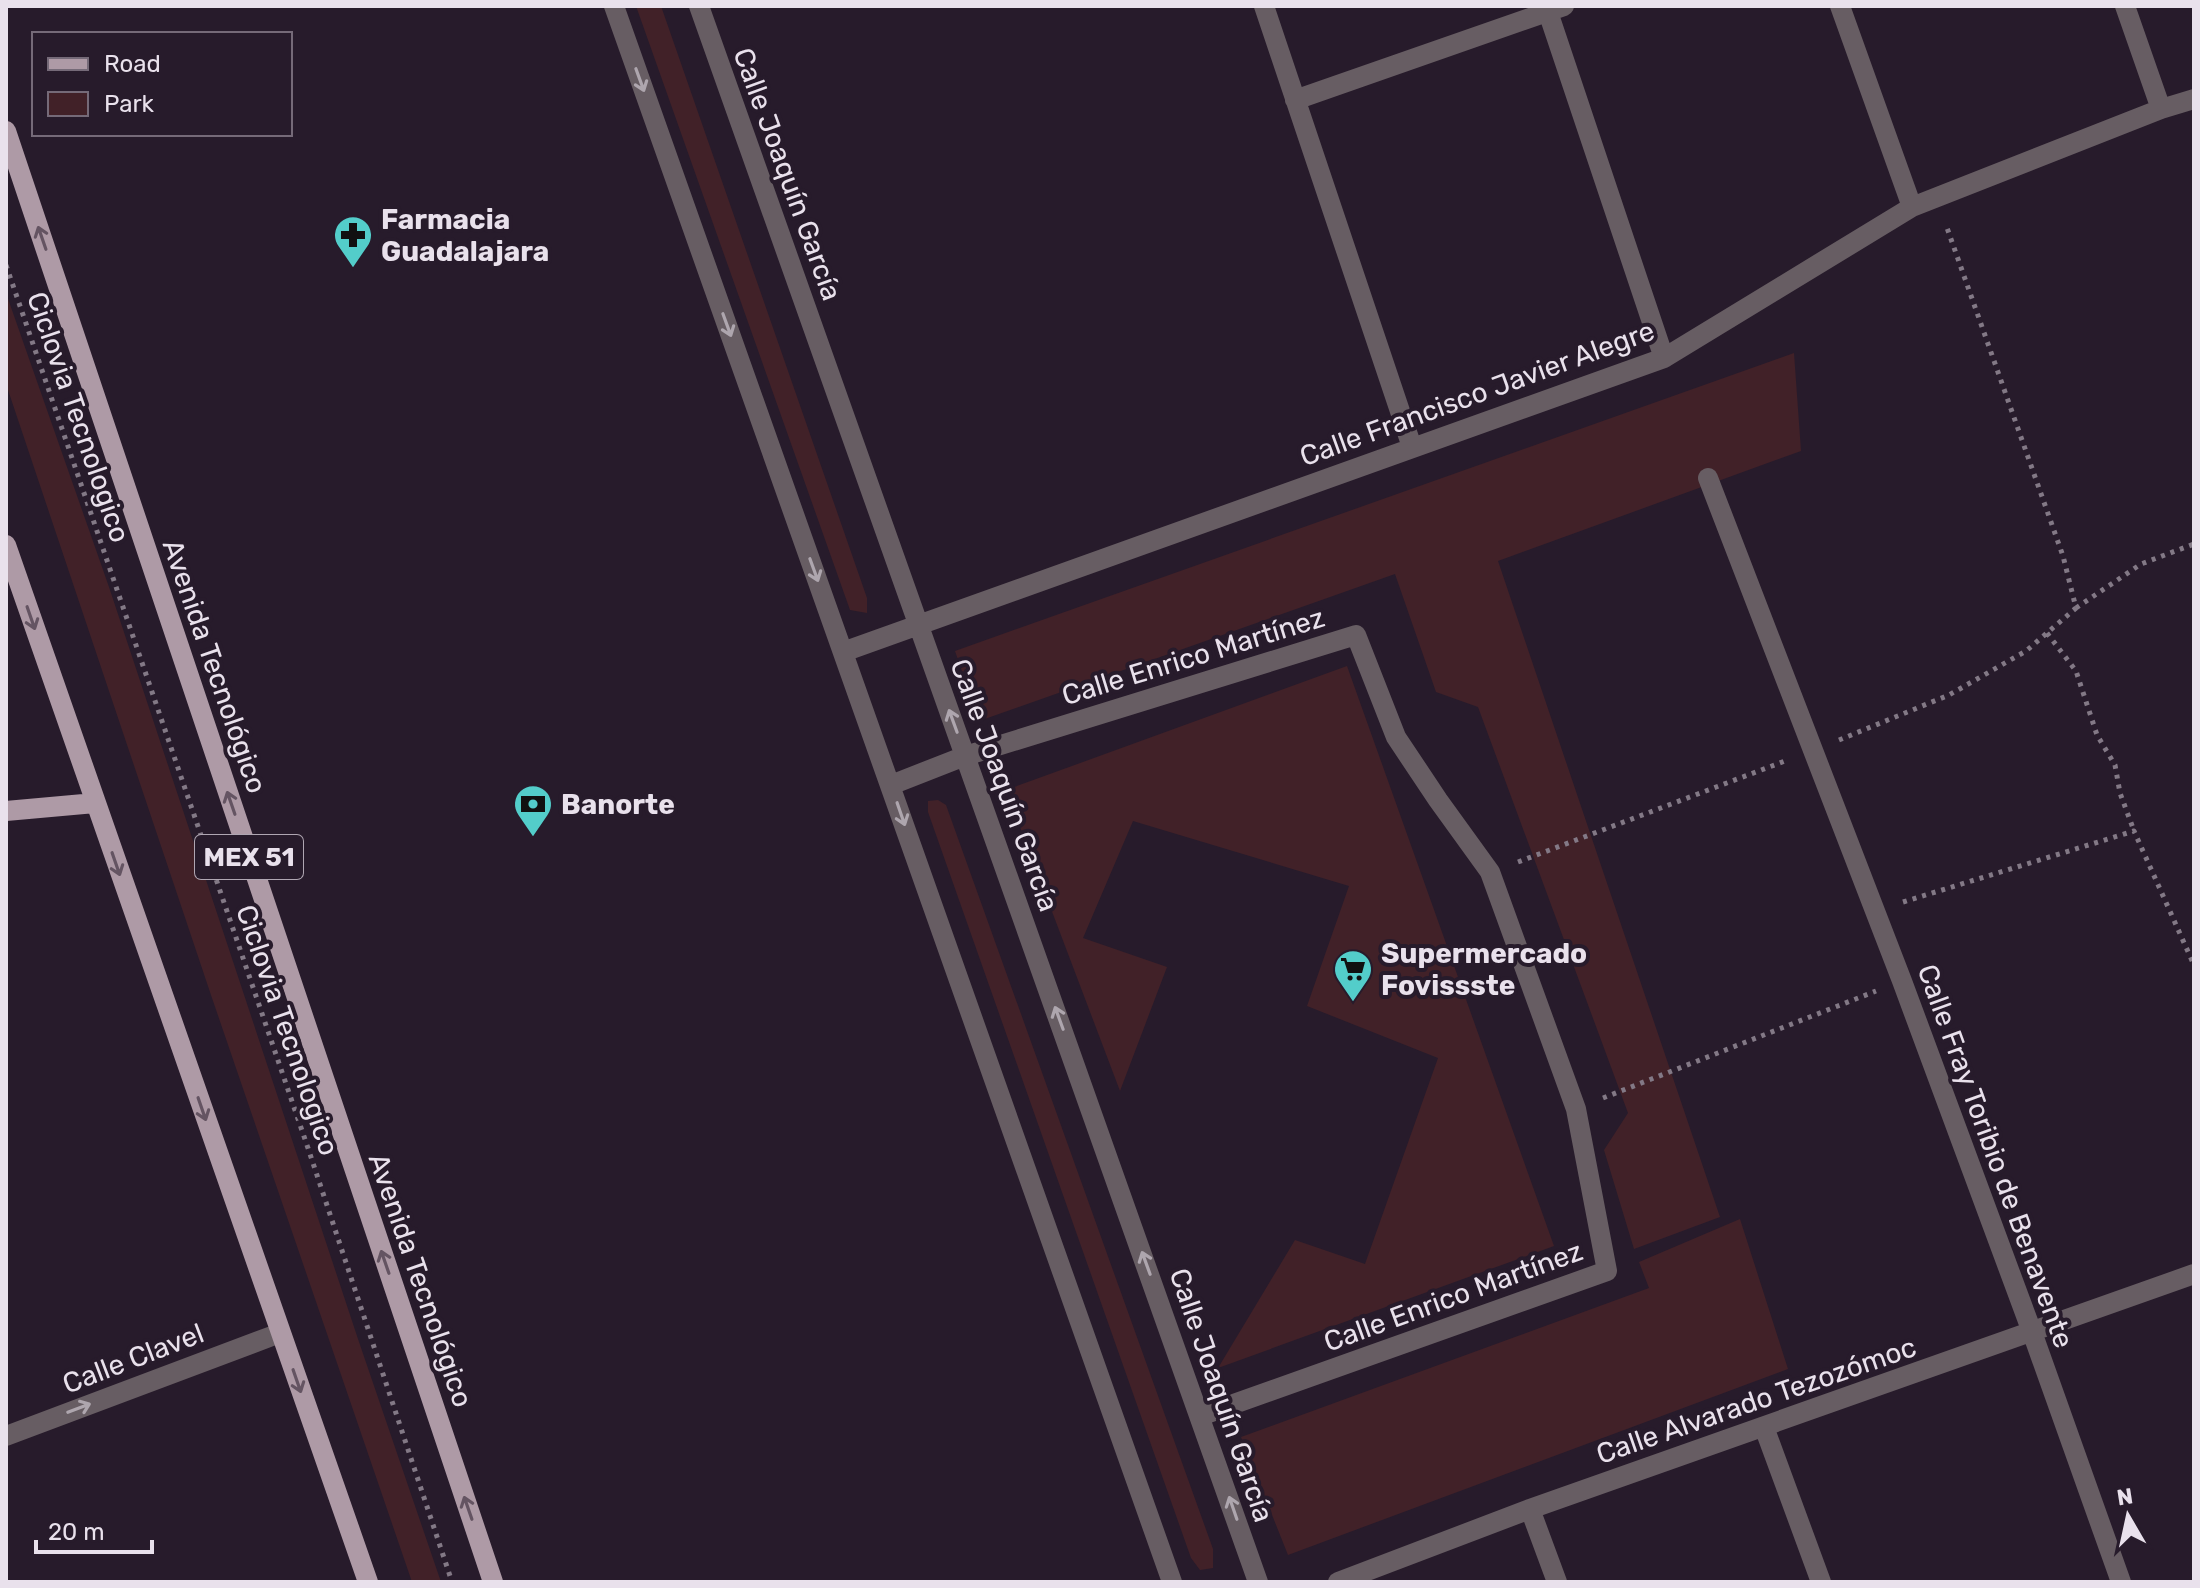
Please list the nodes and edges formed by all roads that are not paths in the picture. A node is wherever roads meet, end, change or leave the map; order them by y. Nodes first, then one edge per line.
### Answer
1 (614, 6) edge
2 (699, 6) edge
3 (1264, 6) edge
4 (1840, 6) edge
5 (2125, 6) edge
6 (1552, 8) edge
7 (2194, 99) edge
8 (1295, 100) junction
9 (2161, 109) junction
10 (6, 131) edge
11 (1912, 207) junction
12 (1664, 358) junction
13 (1412, 447) junction
14 (1708, 478) dead end
15 (6, 545) edge
16 (918, 624) junction
17 (843, 652) junction
18 (965, 756) junction
19 (891, 785) junction
20 (95, 803) junction
21 (6, 811) edge
22 (2194, 1274) edge
23 (2032, 1332) junction
24 (280, 1333) junction
25 (1200, 1416) junction
26 (1764, 1427) junction
27 (6, 1436) edge
28 (1530, 1509) junction
29 (368, 1582) edge
30 (493, 1582) edge
31 (1172, 1582) edge
32 (1258, 1582) edge
33 (1338, 1582) edge
34 (1557, 1582) edge
35 (1821, 1582) edge
36 (2121, 1582) edge

1 -> 17 street
2 - 16 street, Calle Joaquín García
3 - 8 street
4 - 11 street
5 - 9 street
6 - 8 street
6 - 12 street
7 - 9 street, Calle Francisco Javier Alegre
8 - 13 street
9 - 11 street, Calle Francisco Javier Alegre
30 -> 10 main road, Avenida Tecnológico / MEX 51
11 - 12 street, Calle Francisco Javier Alegre
12 - 13 street, Calle Francisco Javier Alegre
13 - 16 street, Calle Francisco Javier Alegre
14 - 23 street, Calle Fray Toribio de Benavente
15 -> 20 main road
16 - 17 street, Calle Francisco Javier Alegre
18 -> 16 street, Calle Joaquín García
17 - 19 street
18 - 19 street, Calle Enrico Martínez
25 -> 18 street, Calle Joaquín García
18 - 25 street, Calle Enrico Martínez
19 -> 31 street
20 - 21 main road
20 -> 24 main road
22 - 23 street, Calle Alvarado Tezozómoc
23 - 26 street, Calle Alvarado Tezozómoc
23 - 36 street, Calle Fray Toribio de Benavente
27 -> 24 street, Calle Clavel
24 -> 29 main road
32 -> 25 street, Calle Joaquín García
26 - 28 street, Calle Alvarado Tezozómoc
26 - 35 street
28 - 33 street, Calle Alvarado Tezozómoc
28 - 34 street

